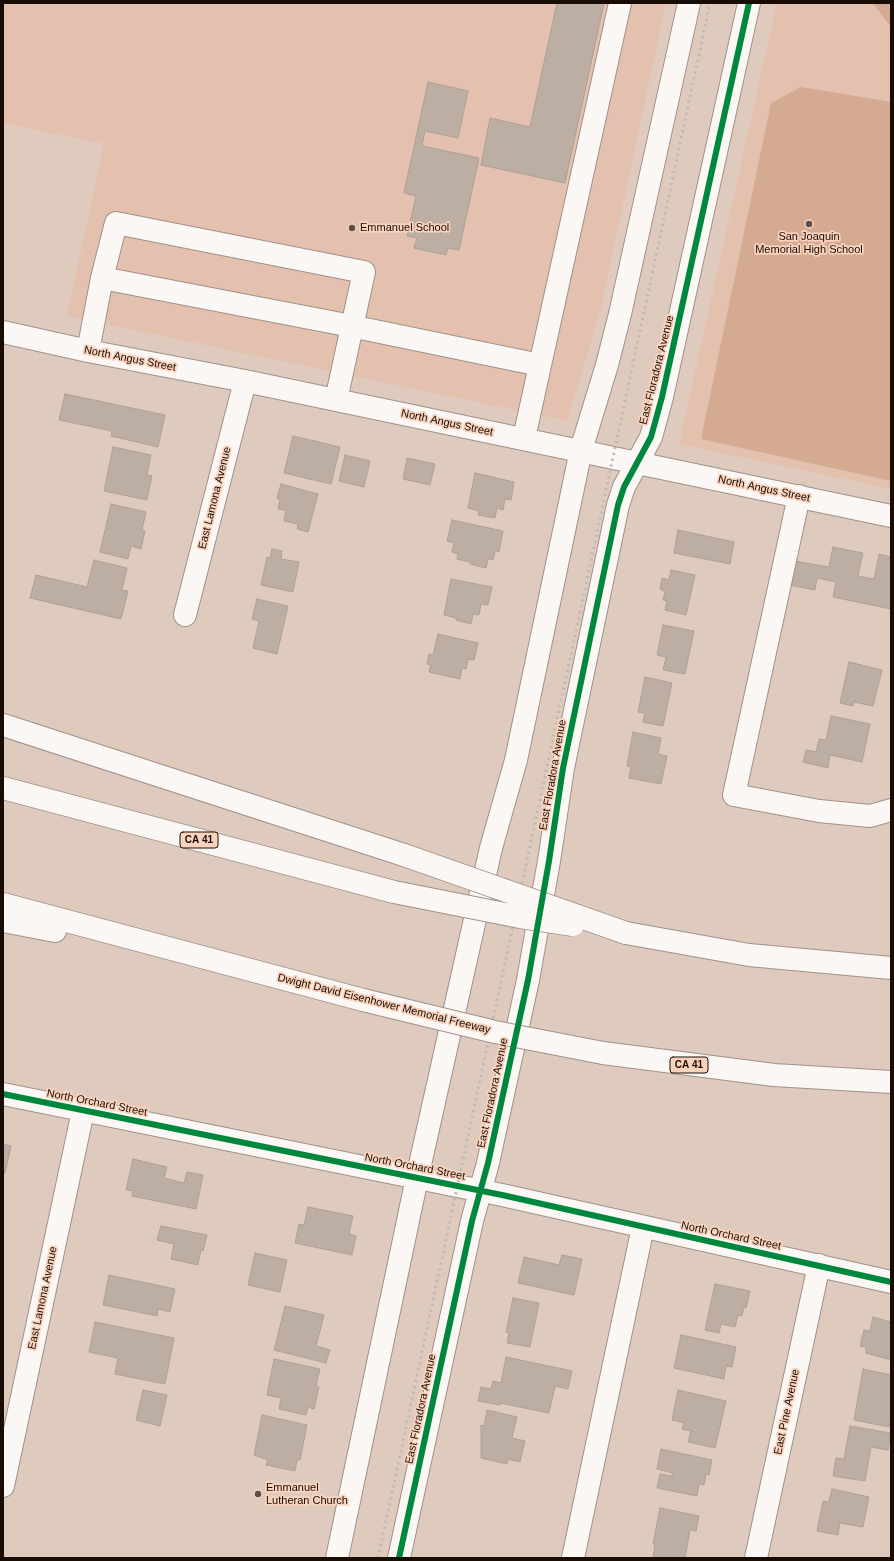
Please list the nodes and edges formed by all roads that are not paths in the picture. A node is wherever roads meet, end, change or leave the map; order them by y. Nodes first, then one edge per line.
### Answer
1 (620, 3) edge
2 (689, 3) edge
3 (749, 3) edge
4 (102, 278) junction
5 (351, 326) junction
6 (3, 332) edge
7 (88, 351) junction
8 (540, 365) junction
9 (245, 381) junction
10 (336, 400) junction
11 (524, 438) junction
12 (581, 450) junction
13 (638, 462) junction
14 (799, 496) junction
15 (891, 516) edge
16 (185, 615) dead end
17 (3, 725) edge
18 (3, 788) edge
19 (891, 810) edge
20 (3, 904) edge
21 (3, 921) edge
22 (626, 933) junction
23 (229, 964) junction
24 (891, 968) edge
25 (774, 1076) junction
26 (891, 1082) edge
27 (3, 1094) edge
28 (891, 1097) edge
29 (83, 1111) junction
30 (417, 1178) junction
31 (480, 1191) junction
32 (643, 1227) junction
33 (819, 1265) junction
34 (891, 1282) edge
35 (3, 1486) edge
36 (337, 1558) edge
37 (399, 1558) edge
38 (574, 1558) edge
39 (756, 1558) edge

1 - 8 main road
2 - 12 main road
3 - 13 main road, East Floradora Avenue
4 - 5 main road
4 - 5 main road
4 - 7 main road
5 - 8 main road
5 - 10 main road
6 - 7 main road, North Angus Street
7 - 9 main road, North Angus Street
8 - 11 main road
9 - 10 main road, North Angus Street
9 - 16 main road, East Lamona Avenue
10 - 11 main road, North Angus Street
11 - 12 main road, North Angus Street
12 - 13 main road, North Angus Street
12 - 30 main road
13 - 14 main road, North Angus Street
13 - 31 main road, East Floradora Avenue
14 - 15 main road, North Angus Street
14 - 19 main road
17 - 22 main road, bridge
18 - 22 main road, CA 41, bridge
20 - 23 main road, Dwight David Eisenhower Memorial Freeway / CA 41
21 - 23 main road
22 - 24 main road, CA 41
23 - 25 main road, Dwight David Eisenhower Memorial Freeway / CA 41, bridge
25 - 26 main road, Dwight David Eisenhower Memorial Freeway / CA 41
25 - 28 main road
27 - 29 main road, North Orchard Street
29 - 30 main road, North Orchard Street
29 - 35 main road, East Lamona Avenue
30 - 31 main road, North Orchard Street
30 - 36 main road
31 - 32 main road, North Orchard Street
31 - 37 main road, East Floradora Avenue
32 - 33 main road, North Orchard Street
32 - 38 main road
33 - 34 main road, North Orchard Street
33 - 39 main road, East Pine Avenue

